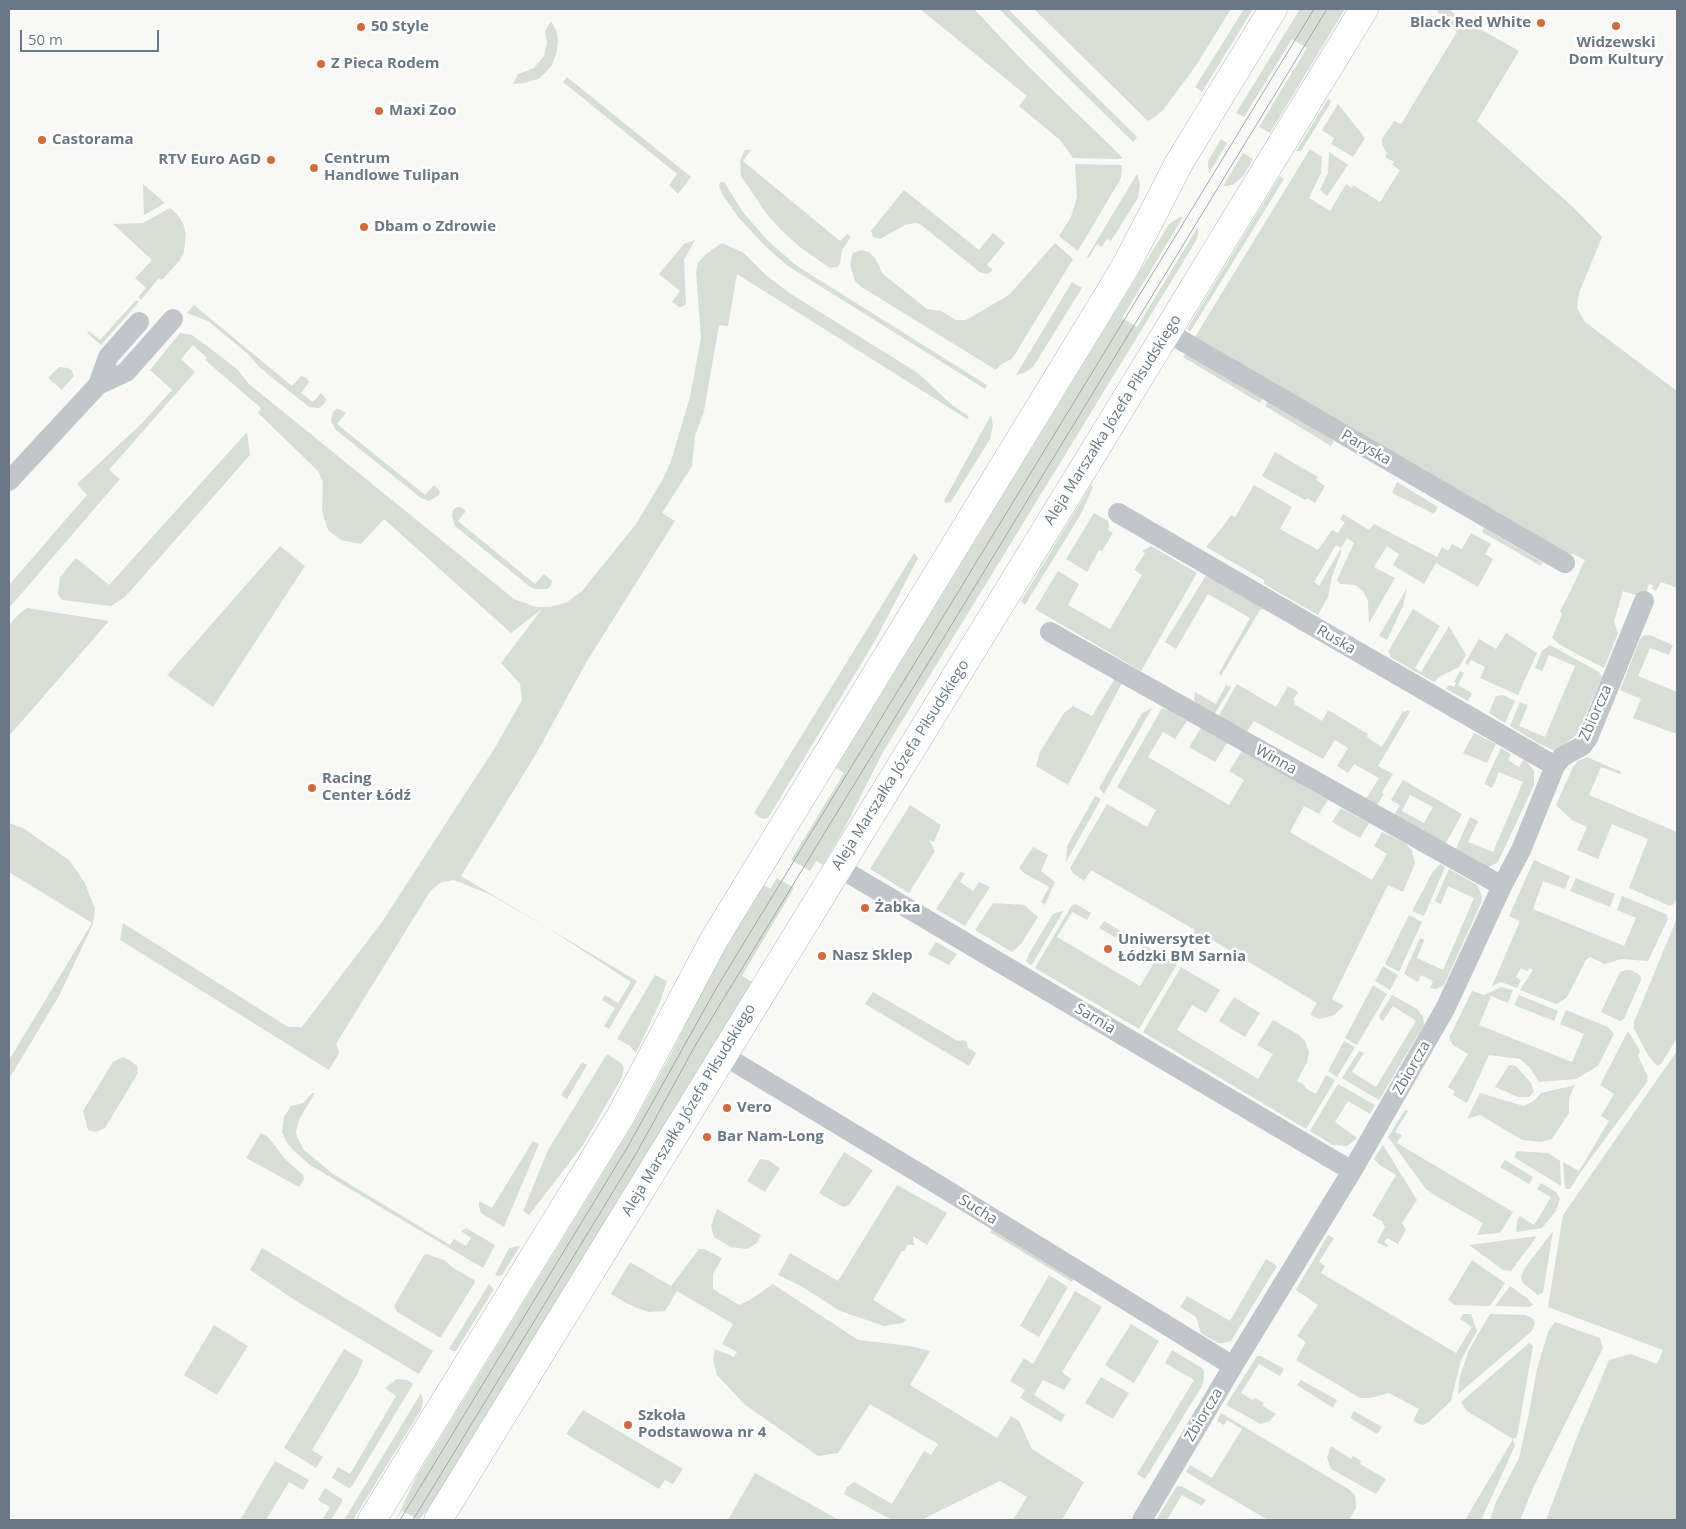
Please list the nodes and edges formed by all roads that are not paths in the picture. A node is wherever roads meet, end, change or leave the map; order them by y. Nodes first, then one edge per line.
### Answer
1 (1273, 9) edge
2 (1364, 9) edge
3 (173, 319) dead end
4 (139, 322) dead end
5 (1167, 332) junction
6 (98, 385) junction
7 (9, 481) edge
8 (1118, 513) dead end
9 (1565, 563) dead end
10 (1644, 601) dead end
11 (1050, 632) dead end
12 (1555, 766) junction
13 (838, 867) junction
14 (1502, 886) junction
15 (723, 1056) junction
16 (1352, 1171) junction
17 (1233, 1366) junction
18 (372, 1520) edge
19 (438, 1520) edge
20 (1142, 1520) edge

1 - 18 main road
2 - 5 main road, Aleja Marszałka Józefa Piłsudskiego
3 - 6 street
4 - 6 street
5 - 9 street, Paryska
5 - 13 main road, Aleja Marszałka Józefa Piłsudskiego
6 - 7 street
8 - 12 street, Ruska
10 - 12 street, Zbiorcza
11 - 14 street, Winna
12 - 14 street, Zbiorcza
13 - 15 main road, Aleja Marszałka Józefa Piłsudskiego
13 - 16 street, Sarnia
14 - 16 street, Zbiorcza
15 - 17 street, Sucha
15 - 19 main road, Aleja Marszałka Józefa Piłsudskiego
16 - 17 street, Zbiorcza
17 - 20 street, Zbiorcza

